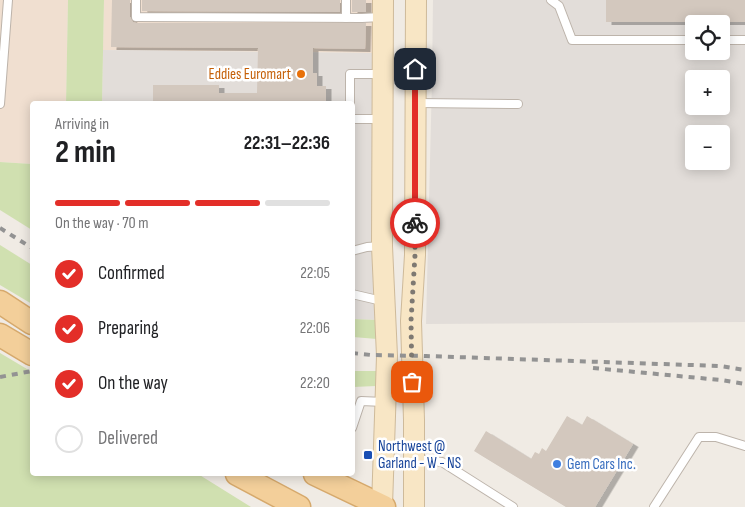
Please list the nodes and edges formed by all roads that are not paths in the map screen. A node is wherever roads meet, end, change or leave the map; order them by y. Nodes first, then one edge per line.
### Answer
1 (8, 0) edge
2 (136, 0) edge
3 (346, 0) edge
4 (416, 0) edge
5 (551, 0) edge
6 (383, 8) edge
7 (346, 18) junction
8 (685, 40) edge
9 (730, 40) edge
10 (745, 40) edge
11 (383, 74) junction
12 (350, 101) edge
13 (0, 104) edge
14 (518, 104) dead end
15 (415, 111) junction
16 (383, 118) junction
17 (355, 119) edge
18 (382, 246) junction
19 (355, 250) edge
20 (355, 295) edge
21 (384, 301) junction
22 (0, 302) edge
23 (30, 322) edge
24 (0, 335) edge
25 (30, 353) edge
26 (386, 402) junction
27 (355, 419) edge
28 (745, 446) edge
29 (414, 459) junction
30 (229, 476) edge
31 (241, 476) edge
32 (319, 476) edge
33 (275, 507) edge
34 (299, 507) edge
35 (382, 507) edge
36 (414, 507) edge
37 (513, 507) edge
38 (654, 507) edge

1 - 13 lane
2 - 7 lane
3 - 7 lane
4 - 15 main road
5 - 8 lane
6 - 7 lane
6 - 11 main road
9 - 10 lane
11 - 12 lane
11 - 16 main road
14 - 15 lane
15 - 16 main road
15 - 29 main road
16 - 17 lane
16 - 18 main road
18 - 19 lane
18 - 21 main road
20 - 21 lane
21 - 26 main road
22 - 23 main road
24 - 25 main road
26 - 27 lane
26 - 35 main road
28 - 38 lane
29 - 36 main road
29 - 37 lane
30 - 33 main road
31 - 34 main road
32 - 35 main road

